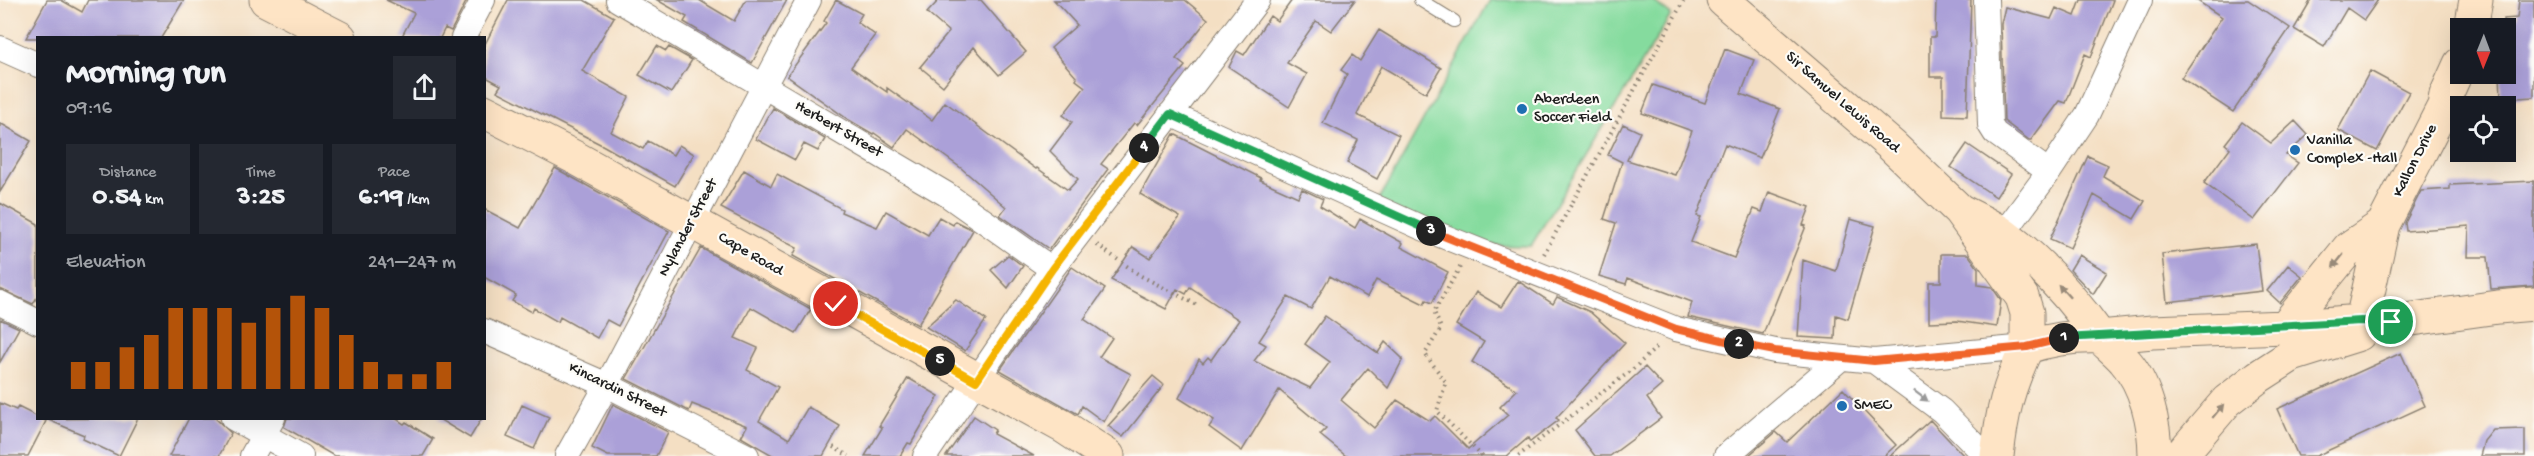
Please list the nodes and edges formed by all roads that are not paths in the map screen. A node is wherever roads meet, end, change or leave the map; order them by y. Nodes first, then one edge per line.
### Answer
1 (266, 0) edge
2 (483, 0) edge
3 (618, 0) edge
4 (809, 0) edge
5 (1258, 0) edge
6 (1420, 0) edge
7 (1723, 0) edge
8 (1986, 0) edge
9 (2140, 0) edge
10 (2476, 0) edge
11 (2473, 18) edge
12 (1454, 21) dead end
13 (336, 36) edge
14 (464, 36) edge
15 (0, 48) edge
16 (36, 64) edge
17 (2451, 84) edge
18 (764, 87) junction
19 (486, 112) edge
20 (1170, 114) junction
21 (2049, 172) junction
22 (1959, 210) junction
23 (692, 222) junction
24 (2383, 225) junction
25 (2003, 234) junction
26 (1052, 269) junction
27 (0, 303) edge
28 (2534, 304) edge
29 (36, 321) edge
30 (2370, 326) junction
31 (2285, 327) junction
32 (486, 332) edge
33 (2100, 337) junction
34 (2027, 347) junction
35 (1840, 359) junction
36 (1874, 361) junction
37 (976, 381) junction
38 (607, 385) junction
39 (241, 420) edge
40 (269, 426) edge
41 (252, 456) edge
42 (301, 456) edge
43 (567, 456) edge
44 (747, 456) edge
45 (925, 456) edge
46 (1107, 456) edge
47 (1726, 456) edge
48 (1986, 456) edge
49 (1997, 456) edge
50 (2155, 456) edge
51 (2180, 456) edge

1 - 13 main road
2 - 14 street
3 - 18 street, Herbert Street
4 - 18 street, Nylander Street
5 - 20 street
6 - 12 lane
7 - 22 main road, Sir Samuel Lewis Road
8 - 21 street
9 - 21 street
10 - 11 main road
15 - 16 street
17 - 24 main road, Kallon Drive
18 - 23 street, Nylander Street
18 - 26 street, Herbert Street
19 - 23 main road, Cape Road
20 - 26 street
20 - 35 street
21 - 25 street
22 - 25 main road
22 - 34 main road
23 - 37 main road, Cape Road
23 - 38 street, Nylander Street
24 - 30 main road, Kallon Drive
24 -> 31 main road, Kallon Drive
33 -> 25 main road
26 - 37 street
27 - 29 street
28 - 30 main road
30 - 31 main road
51 -> 30 main road
31 - 33 main road
32 - 38 street, Kincardin Street
33 - 34 main road
33 - 50 main road
34 - 36 street
34 - 49 main road
35 - 36 street
35 - 47 street
36 -> 48 street
37 - 45 street
37 - 46 main road, Cape Road
38 - 43 street, Nylander Street
38 - 44 street, Kincardin Street
39 - 40 street
40 - 41 street
40 - 42 street

